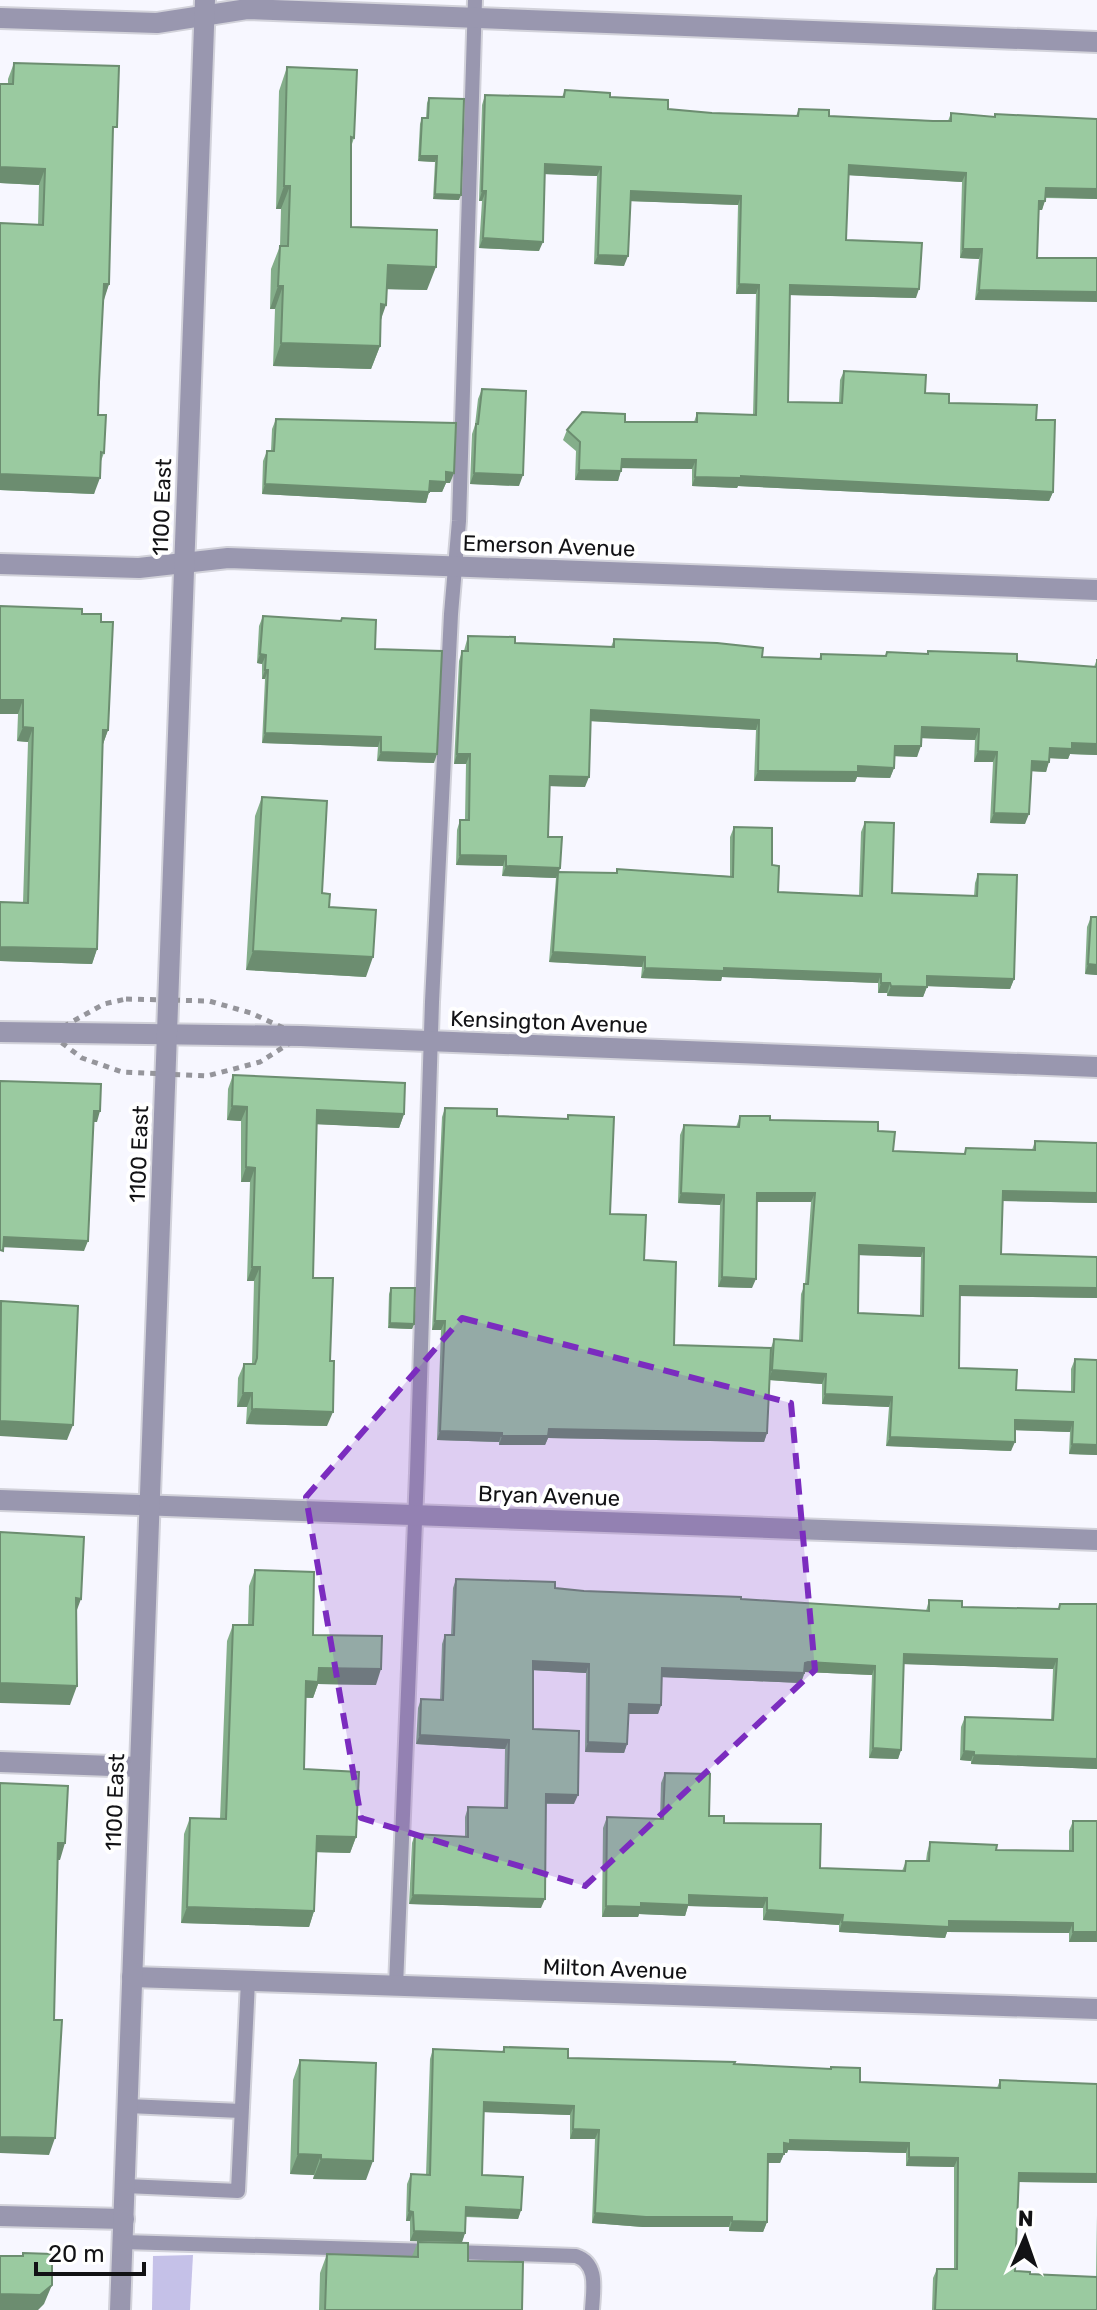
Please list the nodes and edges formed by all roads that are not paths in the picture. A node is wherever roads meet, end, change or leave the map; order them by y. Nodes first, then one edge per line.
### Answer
1 (204, 8) edge
2 (475, 9) edge
3 (0, 18) edge
4 (1097, 42) edge
5 (184, 563) junction
6 (0, 564) edge
7 (455, 566) junction
8 (1097, 590) edge
9 (0, 1032) edge
10 (167, 1036) junction
11 (431, 1042) junction
12 (1097, 1067) edge
13 (0, 1500) edge
14 (150, 1505) junction
15 (414, 1515) junction
16 (1097, 1540) edge
17 (0, 1762) edge
18 (140, 1767) junction
19 (132, 1977) junction
20 (248, 1981) junction
21 (396, 1986) junction
22 (1097, 2009) edge
23 (128, 2106) junction
24 (241, 2111) junction
25 (125, 2186) junction
26 (0, 2216) edge
27 (124, 2219) junction
28 (123, 2242) junction
29 (120, 2310) edge
30 (592, 2310) edge

1 - 2 street
1 - 3 street
1 - 5 street, 1100 East
2 - 4 street
2 - 7 lane
5 - 6 street, Emerson Avenue
5 - 7 street, Emerson Avenue
5 - 10 street, 1100 East
7 - 8 street, Emerson Avenue
7 - 11 lane
9 - 10 street, Kensington Avenue
10 - 11 street, Kensington Avenue
10 - 14 street, 1100 East
11 - 12 street, Kensington Avenue
11 - 15 lane
13 - 14 street, Bryan Avenue
14 - 15 street, Bryan Avenue
14 - 18 street, 1100 East
15 - 16 street, Bryan Avenue
15 - 21 lane
17 - 18 street
18 - 19 street, 1100 East
19 - 20 street, Milton Avenue
19 - 23 street, 1100 East
20 - 21 street, Milton Avenue
20 - 24 lane
21 - 22 street, Milton Avenue
23 - 24 lane
23 - 25 street, 1100 East
24 - 25 lane
25 - 27 street, 1100 East
26 - 27 street
27 - 28 street, 1100 East
28 - 29 street, 1100 East
28 - 30 lane

